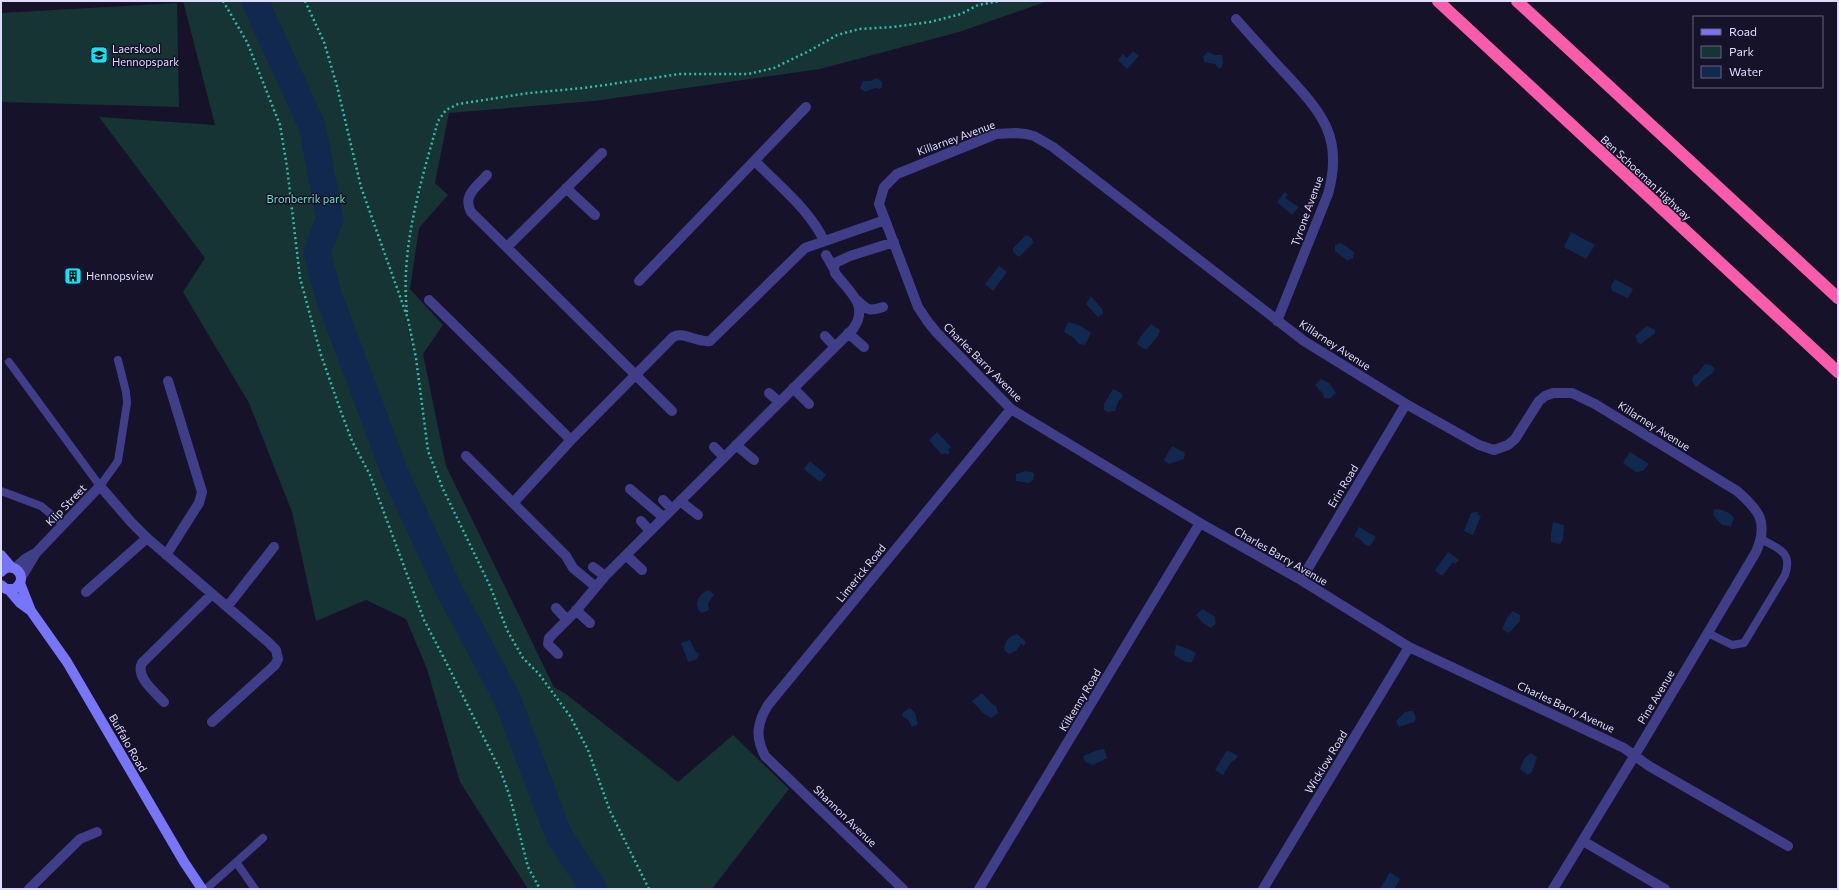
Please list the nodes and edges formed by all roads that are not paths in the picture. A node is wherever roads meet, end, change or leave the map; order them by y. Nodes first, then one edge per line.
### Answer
1 (1438, 1) edge
2 (1517, 1) edge
3 (1236, 19) dead end
4 (806, 107) dead end
5 (602, 153) dead end
6 (755, 161) junction
7 (487, 175) dead end
8 (891, 178) joint
9 (566, 188) junction
10 (596, 215) dead end
11 (885, 220) junction
12 (819, 242) junction
13 (894, 242) junction
14 (507, 247) junction
15 (826, 255) dead end
16 (834, 269) junction
17 (639, 281) dead end
18 (1838, 298) edge
19 (429, 300) dead end
20 (858, 302) junction
21 (883, 307) dead end
22 (1277, 321) junction
23 (848, 334) junction
24 (825, 336) dead end
25 (835, 347) junction
26 (864, 347) dead end
27 (118, 360) dead end
28 (9, 362) dead end
29 (1838, 372) edge
30 (636, 374) junction
31 (168, 381) dead end
32 (793, 388) junction
33 (769, 393) dead end
34 (779, 402) junction
35 (809, 404) dead end
36 (1406, 404) junction
37 (1011, 409) junction
38 (672, 411) dead end
39 (571, 440) junction
40 (736, 445) junction
41 (714, 447) dead end
42 (466, 456) dead end
43 (724, 457) junction
44 (754, 460) dead end
45 (100, 486) junction
46 (630, 489) dead end
47 (1, 491) edge
48 (663, 500) dead end
49 (680, 501) junction
50 (513, 502) junction
51 (672, 509) junction
52 (1758, 512) joint
53 (698, 515) dead end
54 (663, 517) junction
55 (641, 522) dead end
56 (1200, 523) junction
57 (64, 525) junction
58 (650, 531) junction
59 (147, 538) junction
60 (1761, 539) junction
61 (274, 548) dead end
62 (36, 553) junction
63 (1, 555) edge
64 (166, 555) junction
65 (626, 555) junction
66 (593, 567) dead end
67 (14, 568) junction
68 (642, 570) dead end
69 (1, 572) edge
70 (605, 576) junction
71 (1301, 580) junction
72 (21, 581) junction
73 (596, 587) junction
74 (4, 590) edge
75 (86, 592) dead end
76 (212, 594) junction
77 (227, 607) junction
78 (556, 608) dead end
79 (576, 610) junction
80 (32, 611) junction
81 (566, 620) junction
82 (590, 623) dead end
83 (1708, 633) junction
84 (1410, 647) junction
85 (558, 654) dead end
86 (164, 702) dead end
87 (212, 722) dead end
88 (1635, 755) junction
89 (770, 761) joint
90 (97, 832) dead end
91 (263, 838) dead end
92 (1583, 841) junction
93 (1788, 846) dead end
94 (236, 862) junction
95 (30, 889) edge
96 (202, 889) edge
97 (206, 889) edge
98 (255, 889) edge
99 (903, 889) edge
100 (979, 889) edge
101 (1263, 889) edge
102 (1553, 889) edge
103 (1665, 889) edge

1 - 29 highway, Ben Schoeman Highway
2 - 18 highway
3 - 22 street, Tyrone Avenue
4 - 6 street
5 - 9 street
6 - 12 street
6 - 17 street
7 - 14 street
8 - 11 street, Charles Barry Avenue
8 - 22 street, Killarney Avenue
9 - 10 street
9 - 14 street
11 - 12 street
11 - 13 street, Charles Barry Avenue
12 - 30 street
13 - 16 street
13 - 37 street, Charles Barry Avenue
14 - 30 street
15 - 16 street
16 - 20 street
19 - 39 street
20 - 21 street
20 - 23 street
22 - 36 street, Killarney Avenue
23 - 25 street
23 - 26 street
24 - 25 street
25 - 32 street
27 - 45 lane
28 - 45 lane
30 - 38 street
30 - 39 street
31 - 64 street
32 - 34 street
32 - 35 street
33 - 34 street
34 - 40 street
36 - 52 street, Killarney Avenue
36 - 71 street, Erin Road
37 - 56 street, Charles Barry Avenue
37 - 89 street, Limerick Road
39 - 50 street
40 - 43 street
40 - 44 street
41 - 43 street
42 - 50 street
43 - 49 street
45 - 57 street, Klip Street
45 - 59 street, Klip Street
46 - 54 street
47 - 57 lane
48 - 51 street
49 - 51 street
49 - 53 street
50 - 73 street
51 - 54 street
52 - 60 street, Pine Avenue
54 - 58 street
55 - 58 street
56 - 71 street, Charles Barry Avenue
56 - 100 street, Kilkenny Road
57 - 62 street, Klip Street
58 - 65 street
59 - 64 street, Klip Street
59 - 75 street
60 - 83 street, Pine Avenue
60 - 83 lane
61 - 77 street
62 - 67 street, Klip Street
62 - 72 street, Klip Street
63 - 67 street, Buffalo Road
64 - 76 street, Klip Street
65 - 68 street
65 - 70 street
66 - 70 street
67 - 69 street
67 - 72 street, Buffalo Road
70 - 73 street
71 - 84 street, Charles Barry Avenue
72 - 74 street
72 - 80 street, Buffalo Road
73 - 79 street
74 - 80 street, Buffalo Road
76 - 77 street, Klip Street
76 - 86 street
77 - 87 street, Klip Street
78 - 81 street
79 - 81 street
79 - 82 street
80 - 96 street, Buffalo Road
81 - 85 street
83 - 88 street, Pine Avenue
84 - 88 street, Charles Barry Avenue
84 - 101 street, Wicklow Road
88 - 92 street, Pine Avenue
88 - 93 street, Charles Barry Avenue
89 - 99 street, Shannon Avenue
90 - 95 street
91 - 94 lane
92 - 102 street, Pine Avenue
92 - 103 street
94 - 97 lane
94 - 98 lane

